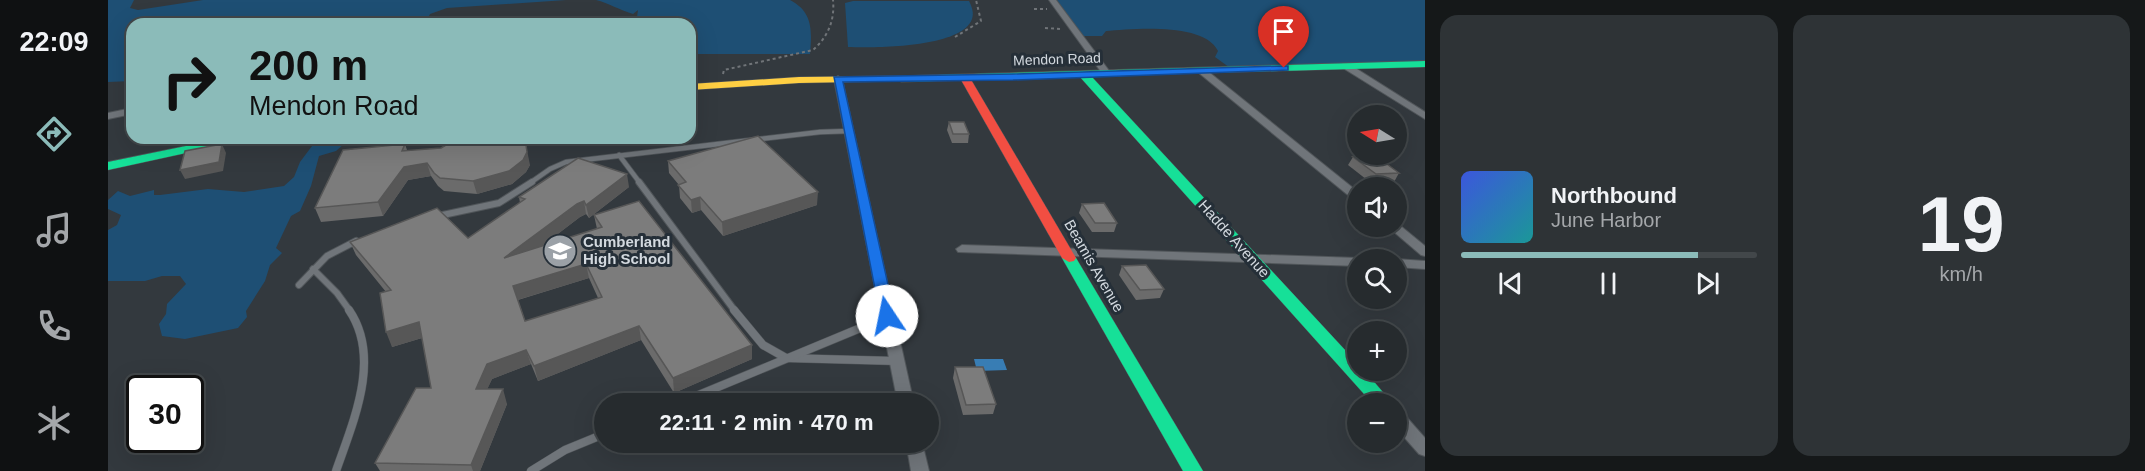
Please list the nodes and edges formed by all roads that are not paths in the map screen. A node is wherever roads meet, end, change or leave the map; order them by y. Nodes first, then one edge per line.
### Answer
1 (1052, 0) edge
2 (1425, 64) edge
3 (1346, 66) junction
4 (1202, 71) junction
5 (1107, 74) junction
6 (1084, 75) junction
7 (965, 78) junction
8 (838, 79) junction
9 (696, 87) edge
10 (126, 112) edge
11 (108, 116) edge
12 (1425, 116) edge
13 (850, 131) junction
14 (212, 144) edge
15 (619, 155) junction
16 (108, 166) edge
17 (1347, 189) edge
18 (432, 218) edge
19 (365, 237) edge
20 (1407, 237) edge
21 (962, 249) dead end
22 (1066, 252) junction
23 (1425, 252) edge
24 (1251, 257) junction
25 (1347, 261) edge
26 (1407, 264) edge
27 (1425, 265) edge
28 (313, 269) junction
29 (299, 285) dead end
30 (887, 316) junction
31 (786, 358) junction
32 (897, 361) junction
33 (704, 393) edge
34 (904, 393) edge
35 (1374, 393) edge
36 (1407, 429) edge
37 (594, 438) edge
38 (1425, 449) edge
39 (916, 453) edge
40 (336, 471) edge
41 (531, 471) edge
42 (920, 471) edge
43 (1193, 471) edge

1 - 5 street
2 - 3 street, Mendon Road
3 - 4 street, Mendon Road
3 - 12 street
4 - 5 street, Mendon Road
4 - 17 street
5 - 6 street, Mendon Road
6 - 7 street, Mendon Road
6 - 24 street, Hadde Avenue
7 - 8 street, Mendon Road
7 - 22 street, Beamis Avenue
8 - 9 street, Mendon Road
8 - 13 street
10 - 11 street
13 - 15 lane
13 - 30 street
14 - 16 street
15 - 18 lane
15 - 31 lane
19 - 28 lane
20 - 23 street
21 - 22 street
22 - 24 street
22 - 43 street, Beamis Avenue
24 - 25 street
24 - 35 street, Hadde Avenue
26 - 27 street
28 - 29 lane
28 - 40 lane
30 - 31 lane
30 - 32 street
31 - 32 lane
31 - 33 lane
32 - 34 street
36 - 38 street
37 - 41 lane
39 - 42 street

